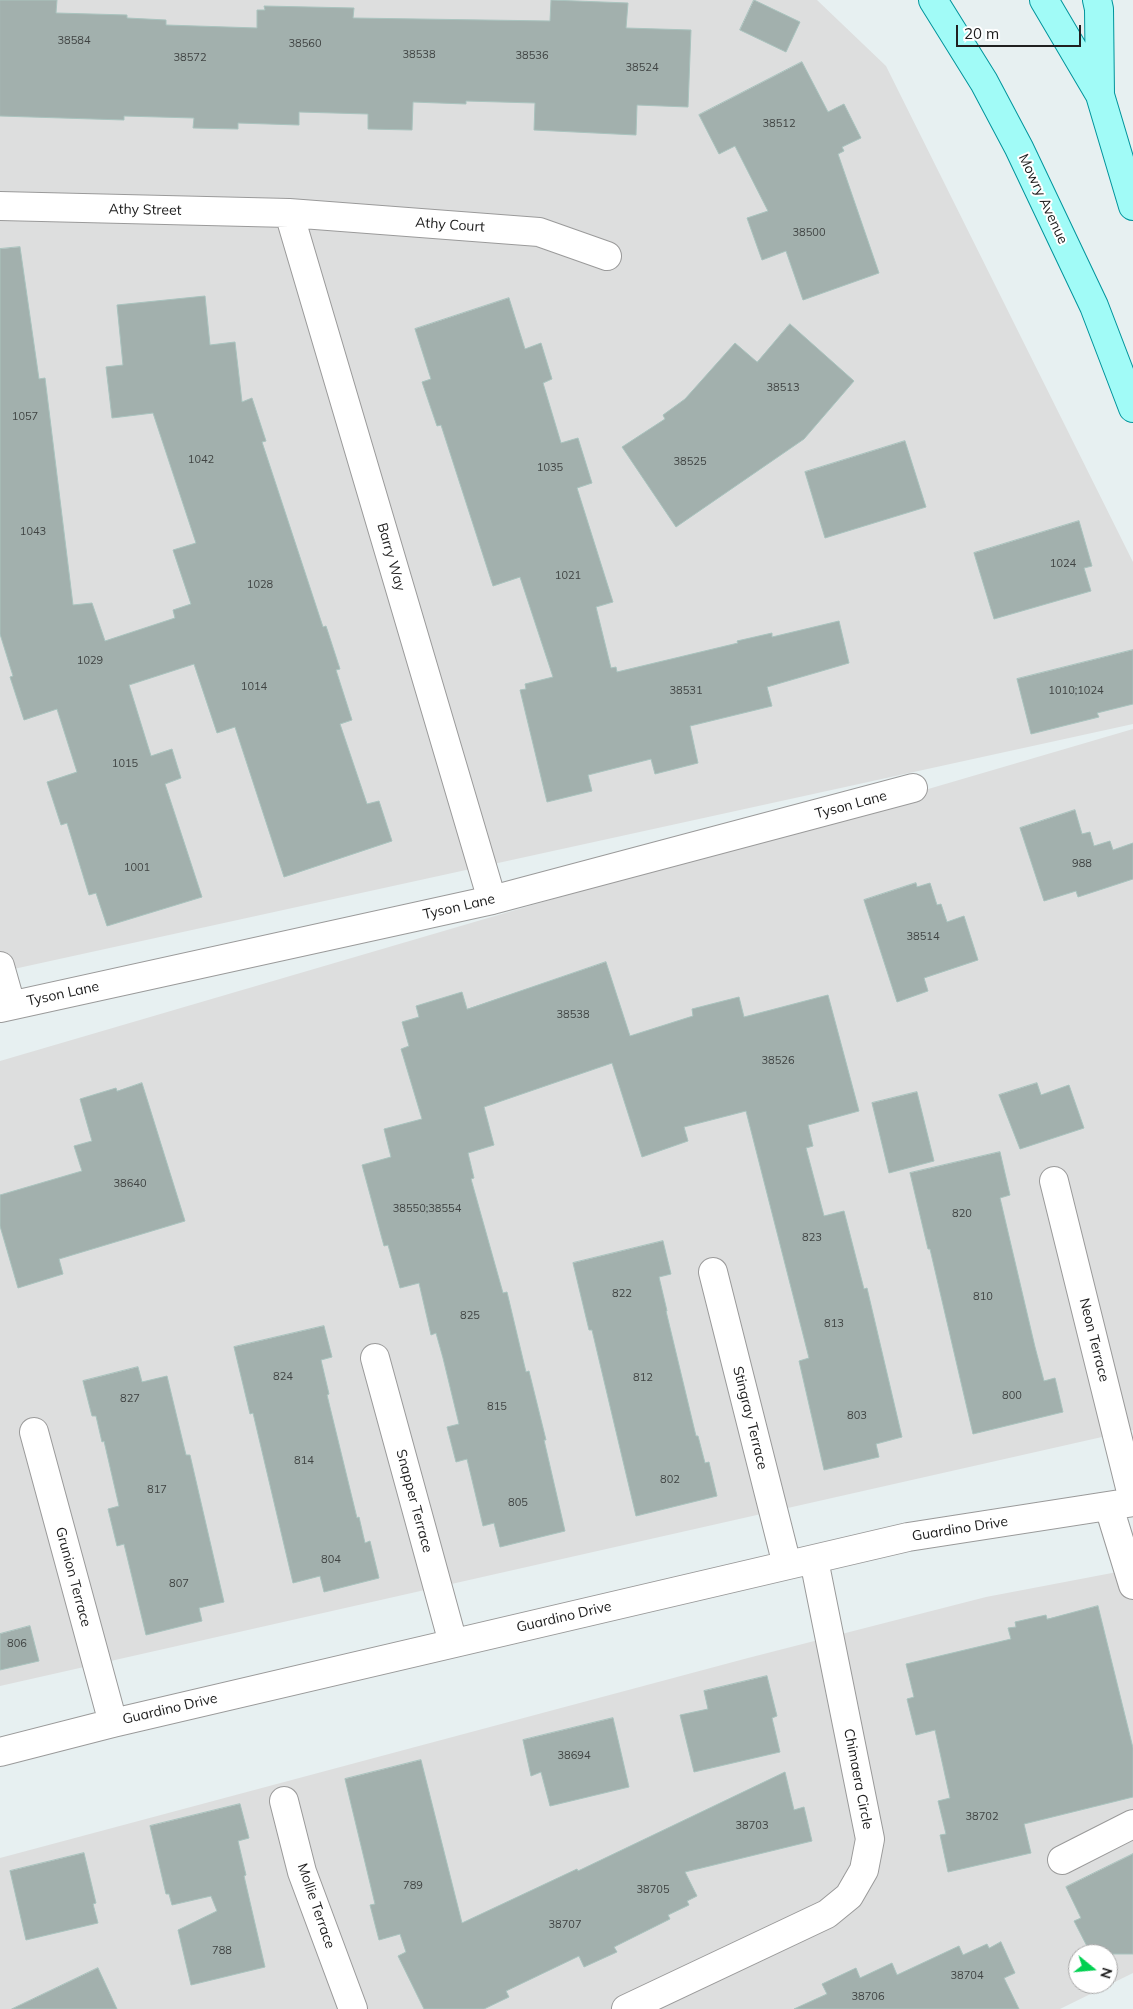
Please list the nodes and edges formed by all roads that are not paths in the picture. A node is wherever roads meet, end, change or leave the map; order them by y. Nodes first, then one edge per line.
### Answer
1 (933, 0) edge
2 (1044, 0) edge
3 (1097, 0) edge
4 (1100, 95) junction
5 (0, 206) edge
6 (1133, 206) edge
7 (289, 213) junction
8 (607, 256) dead end
9 (1133, 408) edge
10 (913, 788) dead end
11 (492, 900) junction
12 (0, 966) edge
13 (5, 1007) edge
14 (1054, 1181) dead end
15 (712, 1272) dead end
16 (375, 1358) dead end
17 (34, 1432) dead end
18 (1125, 1503) edge
19 (814, 1560) junction
20 (787, 1565) junction
21 (1133, 1585) edge
22 (452, 1643) junction
23 (113, 1723) junction
24 (0, 1752) edge
25 (284, 1801) dead end
26 (1133, 1824) edge
27 (1062, 1860) dead end
28 (353, 2009) edge
29 (626, 2009) edge

1 - 9 main road, Mowry Avenue
2 - 4 main road
3 - 4 main road
4 - 6 main road
5 - 7 street, Athy Street
7 - 8 street, Athy Court
7 - 11 street, Barry Way
10 - 11 street, Tyson Lane
11 - 13 street, Tyson Lane
12 - 13 street
14 - 18 street, Neon Terrace
15 - 20 street, Stingray Terrace
16 - 22 street, Snapper Terrace
17 - 23 street, Grunion Terrace
18 - 19 street, Guardino Drive
18 - 21 street, Neon Terrace
19 - 20 street, Guardino Drive
19 - 29 street, Chimaera Circle
20 - 22 street, Guardino Drive
22 - 23 street, Guardino Drive
23 - 24 street, Guardino Drive
25 - 28 street, Mollie Terrace
26 - 27 street

